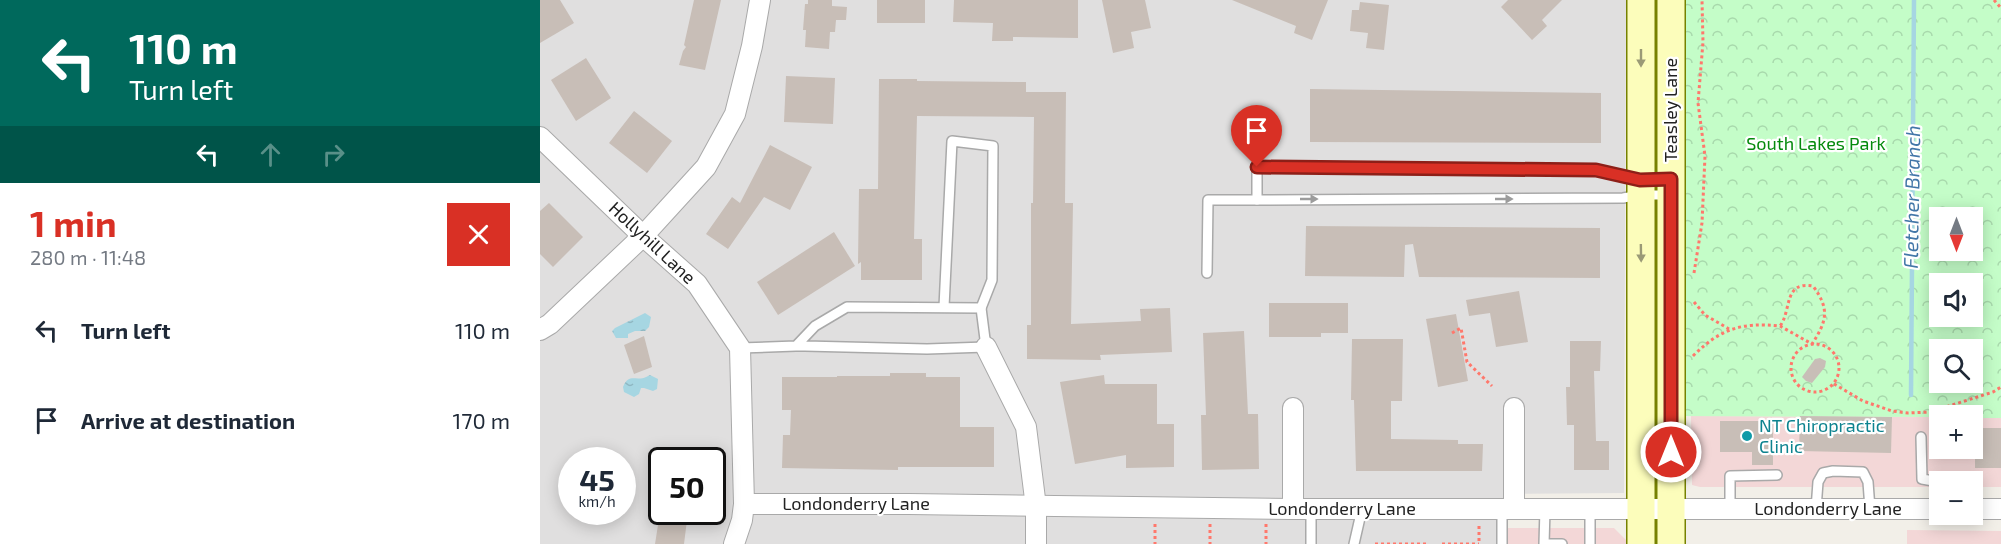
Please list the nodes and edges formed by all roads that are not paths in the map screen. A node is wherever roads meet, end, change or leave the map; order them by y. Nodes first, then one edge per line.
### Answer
1 (760, 0) edge
2 (1641, 0) edge
3 (1671, 0) edge
4 (540, 137) edge
5 (1671, 187) junction
6 (1640, 188) junction
7 (1257, 200) junction
8 (643, 236) junction
9 (1207, 273) dead end
10 (944, 307) junction
11 (981, 308) junction
12 (540, 330) edge
13 (796, 346) junction
14 (986, 347) junction
15 (740, 348) junction
16 (1293, 408) dead end
17 (1514, 408) dead end
18 (1922, 437) dead end
19 (1777, 475) dead end
20 (1929, 480) edge
21 (744, 504) junction
22 (1036, 507) junction
23 (1730, 508) junction
24 (1302, 509) junction
25 (1362, 509) junction
26 (1508, 509) junction
27 (1545, 509) junction
28 (1590, 509) junction
29 (1641, 509) junction
30 (1671, 509) junction
31 (1816, 509) junction
32 (1870, 509) junction
33 (1929, 509) edge
34 (1983, 509) edge
35 (2001, 509) edge
36 (734, 544) edge
37 (1036, 544) edge
38 (1311, 544) edge
39 (1354, 544) edge
40 (1502, 544) edge
41 (1544, 544) edge
42 (1562, 544) edge
43 (1590, 544) edge
44 (1641, 544) edge
45 (1671, 544) edge

1 - 8 street
2 -> 6 main road, Teasley Lane
3 - 5 main road, Teasley Lane
4 - 8 street, Hollyhill Lane
5 - 6 lane
5 - 6 lane
5 - 30 main road, Teasley Lane
7 -> 6 lane
6 - 7 lane
6 -> 29 main road, Teasley Lane
7 - 9 lane
8 - 12 street
8 - 15 street, Hollyhill Lane
10 - 11 lane
10 - 11 lane
10 - 13 lane
11 - 14 lane
13 - 14 lane
13 - 15 lane
14 - 22 street
15 - 21 street
16 - 24 street
17 - 26 street
18 - 20 lane
19 - 23 lane
21 - 22 street, Londonderry Lane
21 - 36 street
22 - 24 street, Londonderry Lane
22 - 37 street
23 - 30 street, Londonderry Lane
23 - 31 street, Londonderry Lane
24 - 25 street, Londonderry Lane
24 - 38 lane
25 - 26 street, Londonderry Lane
25 - 39 lane
26 - 27 street, Londonderry Lane
26 - 40 lane
27 - 28 street, Londonderry Lane
27 - 41 lane
28 - 29 street, Londonderry Lane
28 - 43 lane
29 - 30 street, Londonderry Lane
29 - 44 main road, Teasley Lane
30 - 45 main road, Teasley Lane
31 - 32 street, Londonderry Lane
31 - 32 lane
32 - 33 street, Londonderry Lane
34 - 35 street
41 - 42 lane

